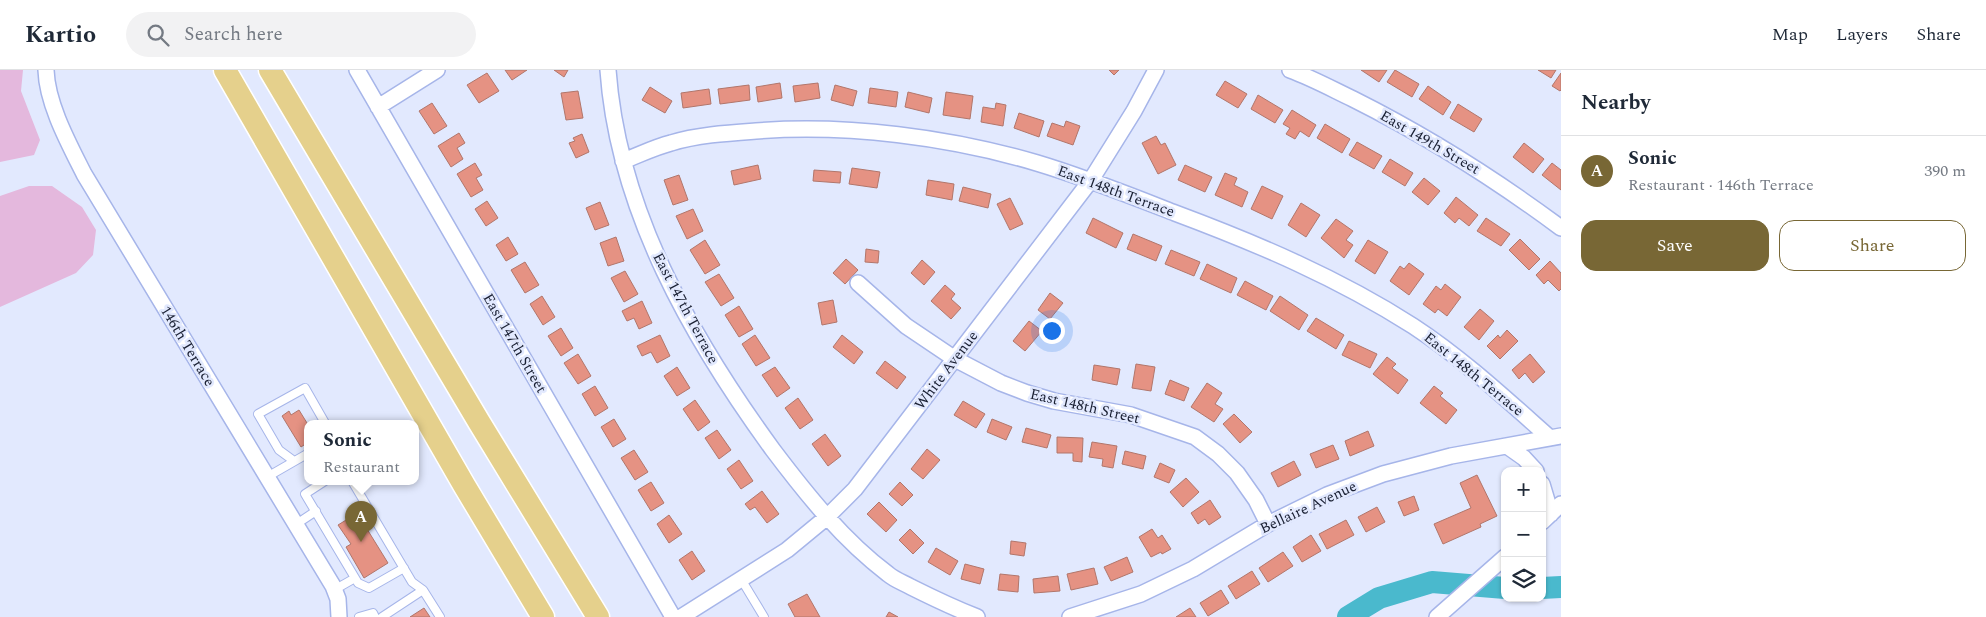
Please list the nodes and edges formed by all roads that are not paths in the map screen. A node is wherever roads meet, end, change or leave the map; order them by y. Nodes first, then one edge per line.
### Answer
1 (46, 70) edge
2 (225, 70) edge
3 (270, 70) edge
4 (357, 70) edge
5 (437, 70) edge
6 (608, 70) edge
7 (1156, 70) edge
8 (1290, 70) edge
9 (378, 107) junction
10 (623, 161) junction
11 (1091, 180) junction
12 (1561, 228) edge
13 (858, 283) dead end
14 (955, 359) junction
15 (323, 420) edge
16 (1556, 437) edge
17 (1507, 446) junction
18 (304, 456) edge
19 (294, 461) junction
20 (1532, 467) edge
21 (266, 477) junction
22 (319, 485) edge
23 (354, 485) edge
24 (1546, 497) edge
25 (316, 511) junction
26 (1551, 513) edge
27 (827, 517) junction
28 (1268, 524) junction
29 (296, 525) junction
30 (1501, 560) edge
31 (404, 568) junction
32 (355, 578) junction
33 (741, 579) junction
34 (334, 590) junction
35 (423, 590) junction
36 (1441, 613) edge
37 (761, 616) edge
38 (339, 617) edge
39 (360, 617) edge
40 (375, 617) edge
41 (382, 617) edge
42 (440, 617) edge
43 (543, 617) edge
44 (598, 617) edge
45 (674, 617) edge
46 (681, 617) edge
47 (976, 617) edge
48 (1070, 617) edge

1 - 21 street, 146th Terrace
2 - 43 main road
3 - 44 main road
4 - 9 street, East 147th Street
5 - 9 street
6 - 10 street, East 147th Terrace
7 - 11 street, White Avenue
8 - 12 street, East 149th Street
9 - 45 street, East 147th Street
10 - 11 street, East 148th Terrace
10 - 27 street, East 147th Terrace
11 - 14 street, White Avenue
11 - 16 street, East 148th Terrace
13 - 14 street, East 148th Street
14 - 27 street, White Avenue
14 - 28 street, East 148th Street
15 - 19 lane
16 - 17 street, Bellaire Avenue
17 - 20 street
17 - 28 street, Bellaire Avenue
18 - 19 lane
19 - 21 lane
21 - 29 street, 146th Terrace
22 - 25 lane
23 - 31 lane
24 - 26 street
25 - 29 lane
25 - 32 lane
27 - 33 street, White Avenue
27 - 47 street
28 - 48 street, Bellaire Avenue
29 - 34 street, 146th Terrace
30 - 36 street
31 - 32 lane
31 - 35 lane
32 - 34 lane
33 - 37 lane
33 - 46 street, White Avenue
34 - 38 street, 146th Terrace
35 - 41 lane
35 - 42 lane
39 - 40 lane

